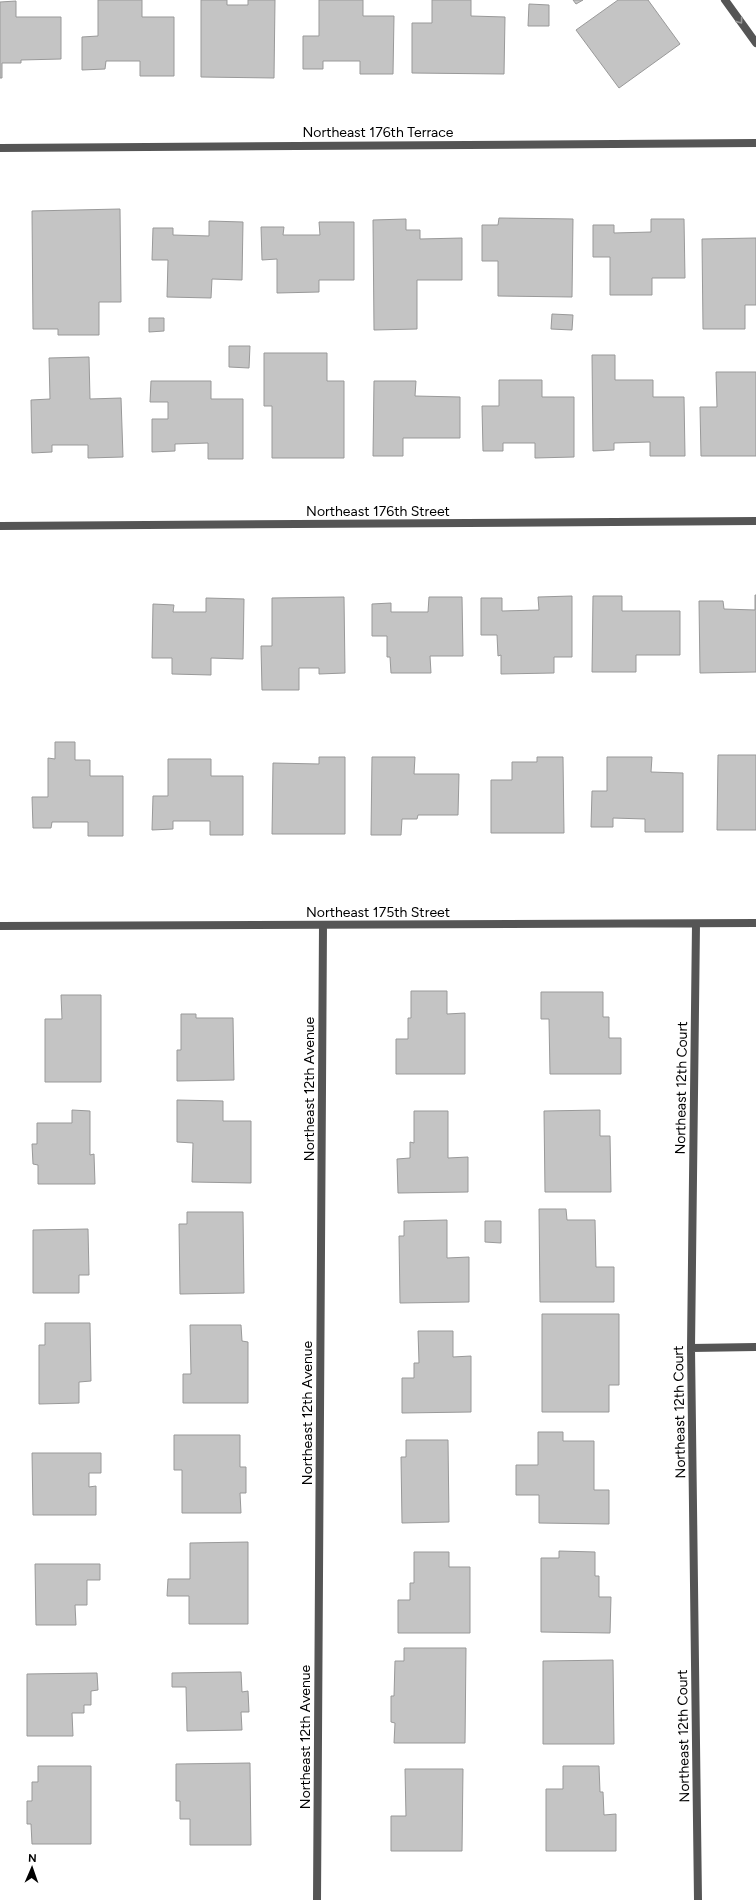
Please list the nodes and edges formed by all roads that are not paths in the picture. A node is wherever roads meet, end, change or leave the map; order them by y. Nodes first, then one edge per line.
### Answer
1 (725, 0) edge
2 (756, 43) edge
3 (756, 143) edge
4 (0, 148) edge
5 (756, 521) edge
6 (0, 526) edge
7 (756, 923) edge
8 (696, 924) junction
9 (0, 926) edge
10 (323, 926) junction
11 (756, 1347) edge
12 (691, 1348) junction
13 (318, 1900) edge
14 (698, 1900) edge

1 -> 2 street
3 - 4 street, Northeast 176th Terrace
5 - 6 street, Northeast 176th Street
7 - 8 street, Northeast 175th Street
8 - 10 street, Northeast 175th Street
8 - 12 street, Northeast 12th Court
9 - 10 street, Northeast 175th Street
10 - 13 street, Northeast 12th Avenue
11 - 12 street
12 - 14 street, Northeast 12th Court

